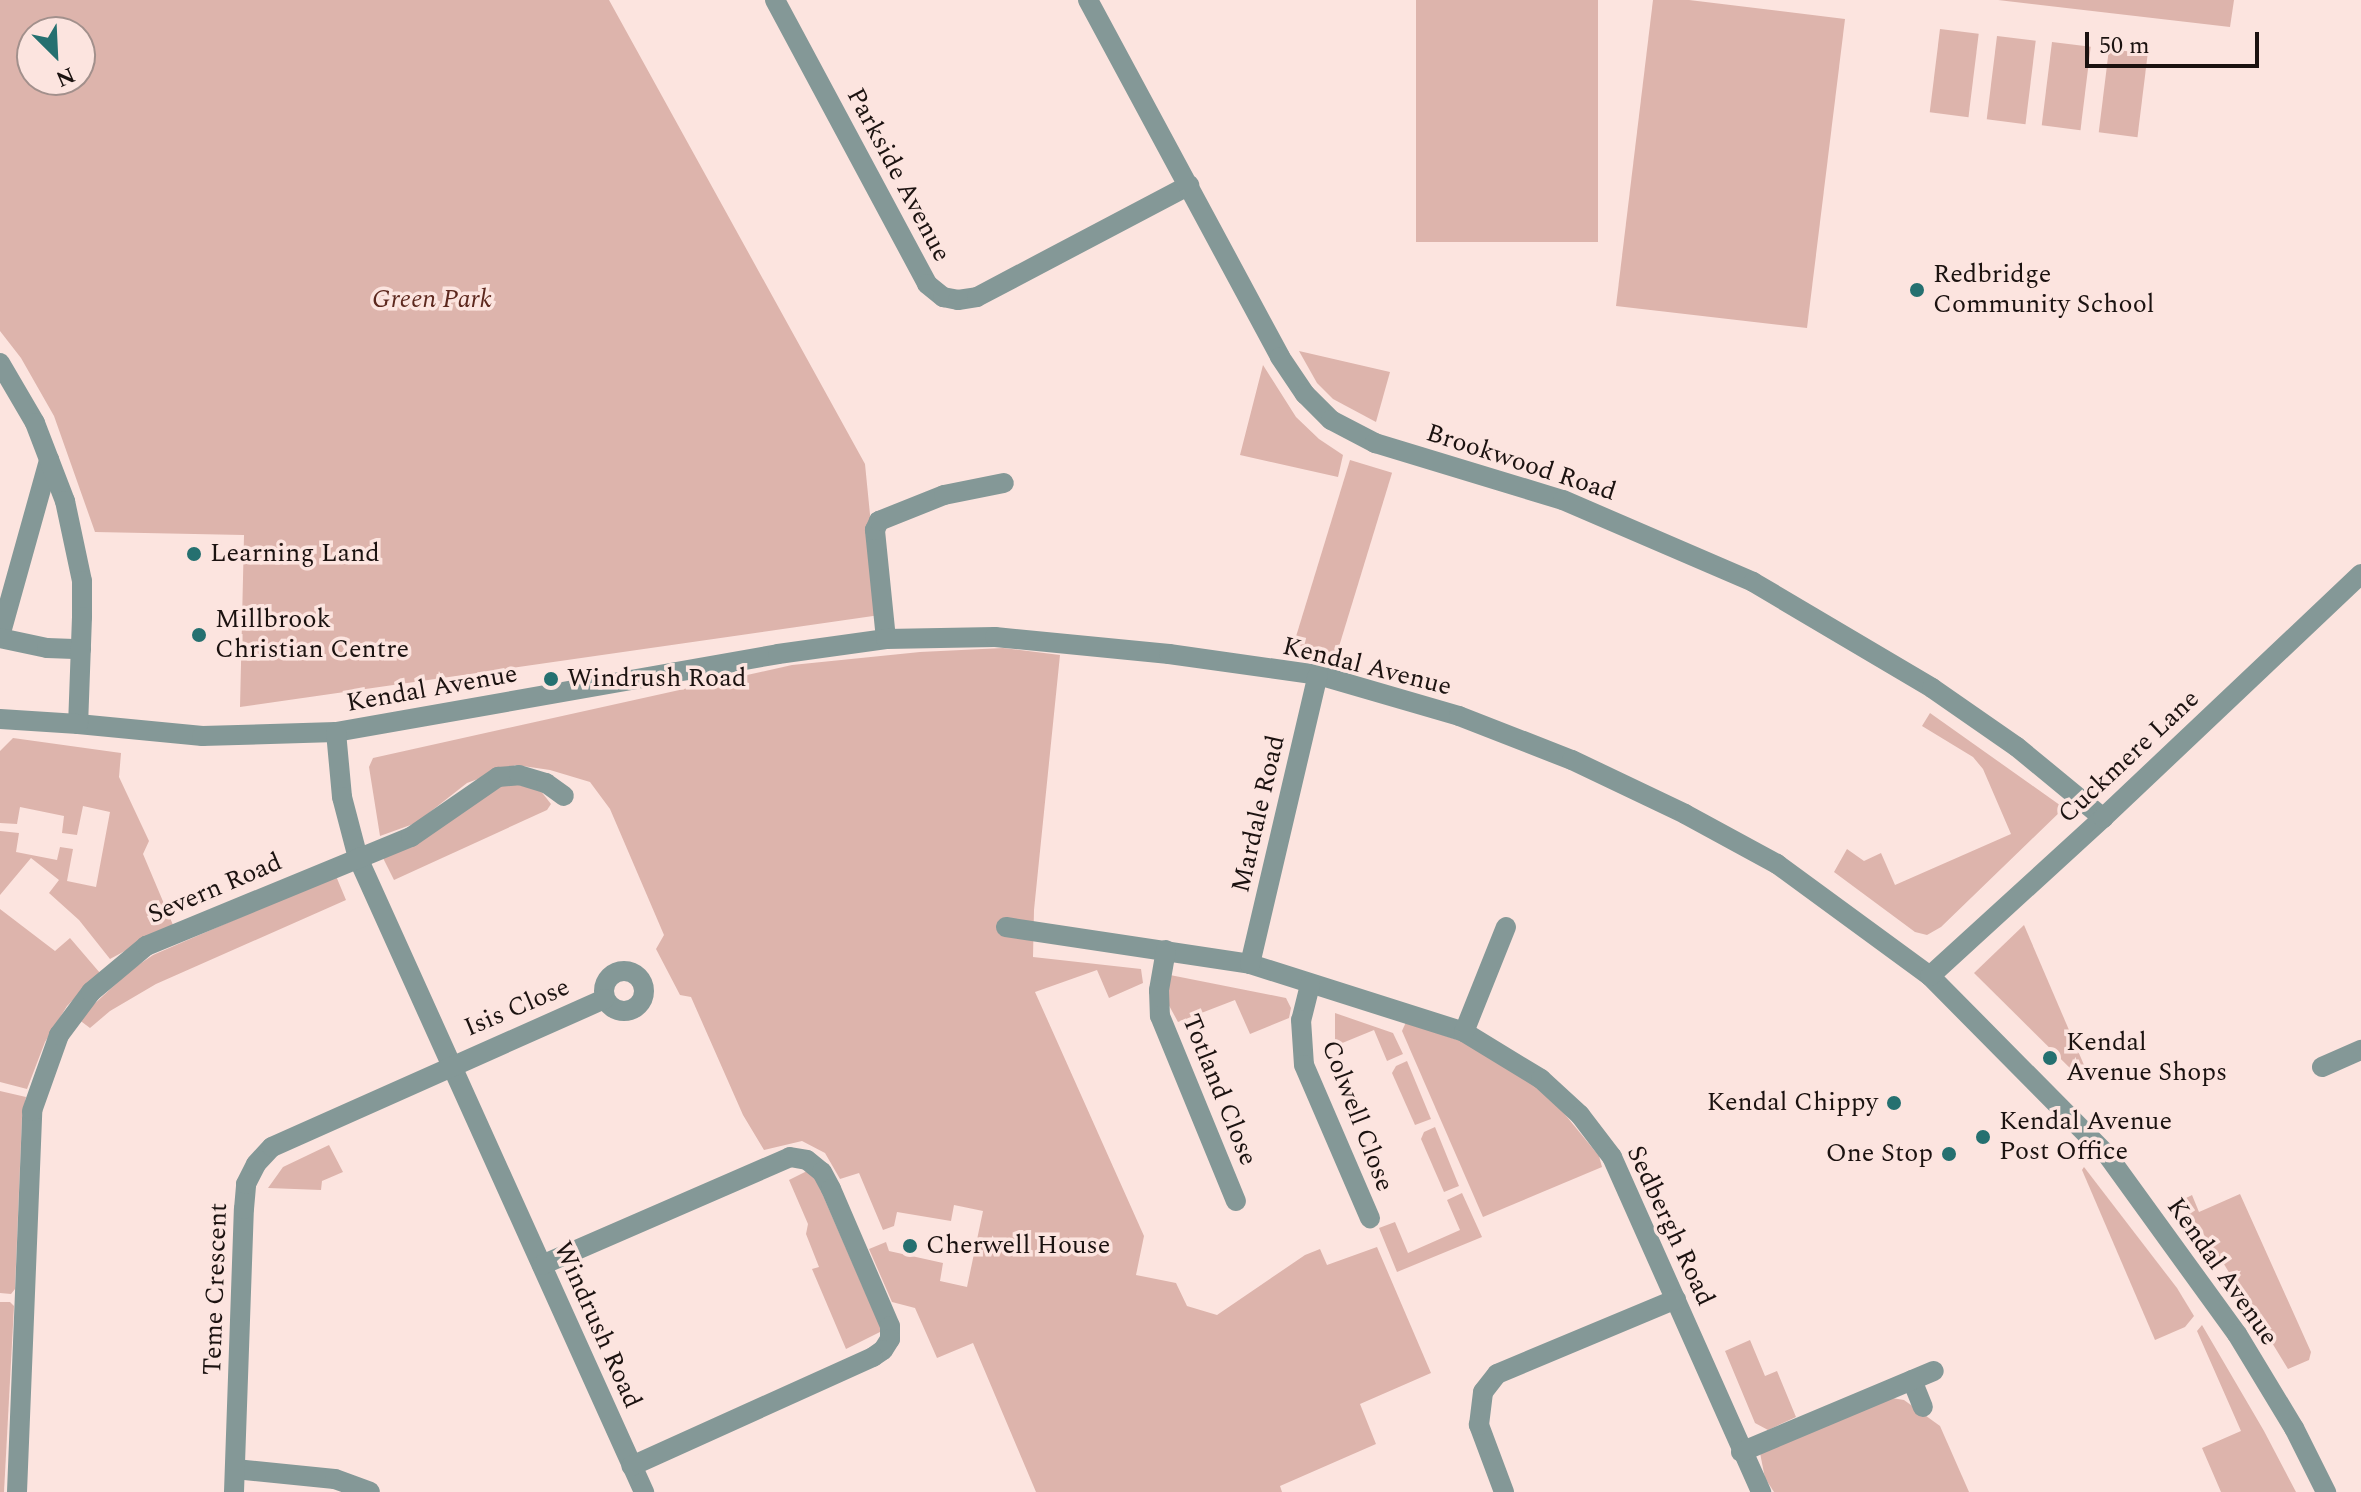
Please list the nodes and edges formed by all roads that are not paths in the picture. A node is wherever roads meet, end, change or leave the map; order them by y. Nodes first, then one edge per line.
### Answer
1 (775, 0) edge
2 (1088, 0) edge
3 (1189, 185) junction
4 (0, 363) edge
5 (49, 460) junction
6 (1004, 483) dead end
7 (2361, 574) edge
8 (0, 637) edge
9 (886, 639) junction
10 (81, 649) junction
11 (1318, 675) junction
12 (0, 719) edge
13 (78, 724) junction
14 (336, 732) junction
15 (564, 796) dead end
16 (2103, 818) junction
17 (358, 858) junction
18 (1006, 927) dead end
19 (1506, 927) dead end
20 (1166, 950) junction
21 (1250, 964) junction
22 (1930, 976) junction
23 (1310, 985) junction
24 (605, 999) dead end
25 (1464, 1032) junction
26 (2361, 1050) edge
27 (449, 1066) junction
28 (2322, 1067) dead end
29 (1236, 1201) dead end
30 (1370, 1218) dead end
31 (542, 1265) junction
32 (1676, 1299) junction
33 (1934, 1371) dead end
34 (1912, 1380) junction
35 (1923, 1407) dead end
36 (1741, 1452) junction
37 (632, 1466) junction
38 (235, 1469) junction
39 (17, 1492) edge
40 (234, 1492) edge
41 (370, 1492) edge
42 (644, 1492) edge
43 (1504, 1492) edge
44 (1761, 1492) edge
45 (2326, 1492) edge

1 - 3 street, Parkside Avenue
2 - 3 street, Brookwood Road
3 - 16 street, Brookwood Road
4 - 5 street
5 - 8 street
5 - 10 street
6 - 9 street
7 - 16 street, Cuckmere Lane
8 - 10 street
9 - 11 street, Kendal Avenue
9 - 14 street, Kendal Avenue
10 - 13 street
11 - 21 street, Mardale Road
11 - 22 street, Kendal Avenue
12 - 13 street, Kendal Avenue
13 - 14 street, Kendal Avenue
14 - 17 street, Windrush Road
15 - 17 street, Severn Road
16 - 22 street, Cuckmere Lane
17 - 27 street, Windrush Road
17 - 39 street, Severn Road
18 - 20 street, Sedbergh Road
19 - 25 street
20 - 21 street, Sedbergh Road
20 - 29 street, Totland Close
21 - 23 street, Sedbergh Road
22 - 45 street, Kendal Avenue
23 - 25 street, Sedbergh Road
23 - 30 street, Colwell Close
24 - 27 street, Isis Close
25 - 32 street, Sedbergh Road
26 - 28 street
27 - 31 street, Windrush Road
27 - 38 street, Teme Crescent
31 - 37 street, Windrush Road
31 - 37 street
32 - 36 street, Sedbergh Road
32 - 43 street
33 - 34 street
34 - 35 street
34 - 36 street
36 - 44 street, Sedbergh Road
37 - 42 street, Windrush Road
38 - 40 street, Teme Crescent
38 - 41 street

